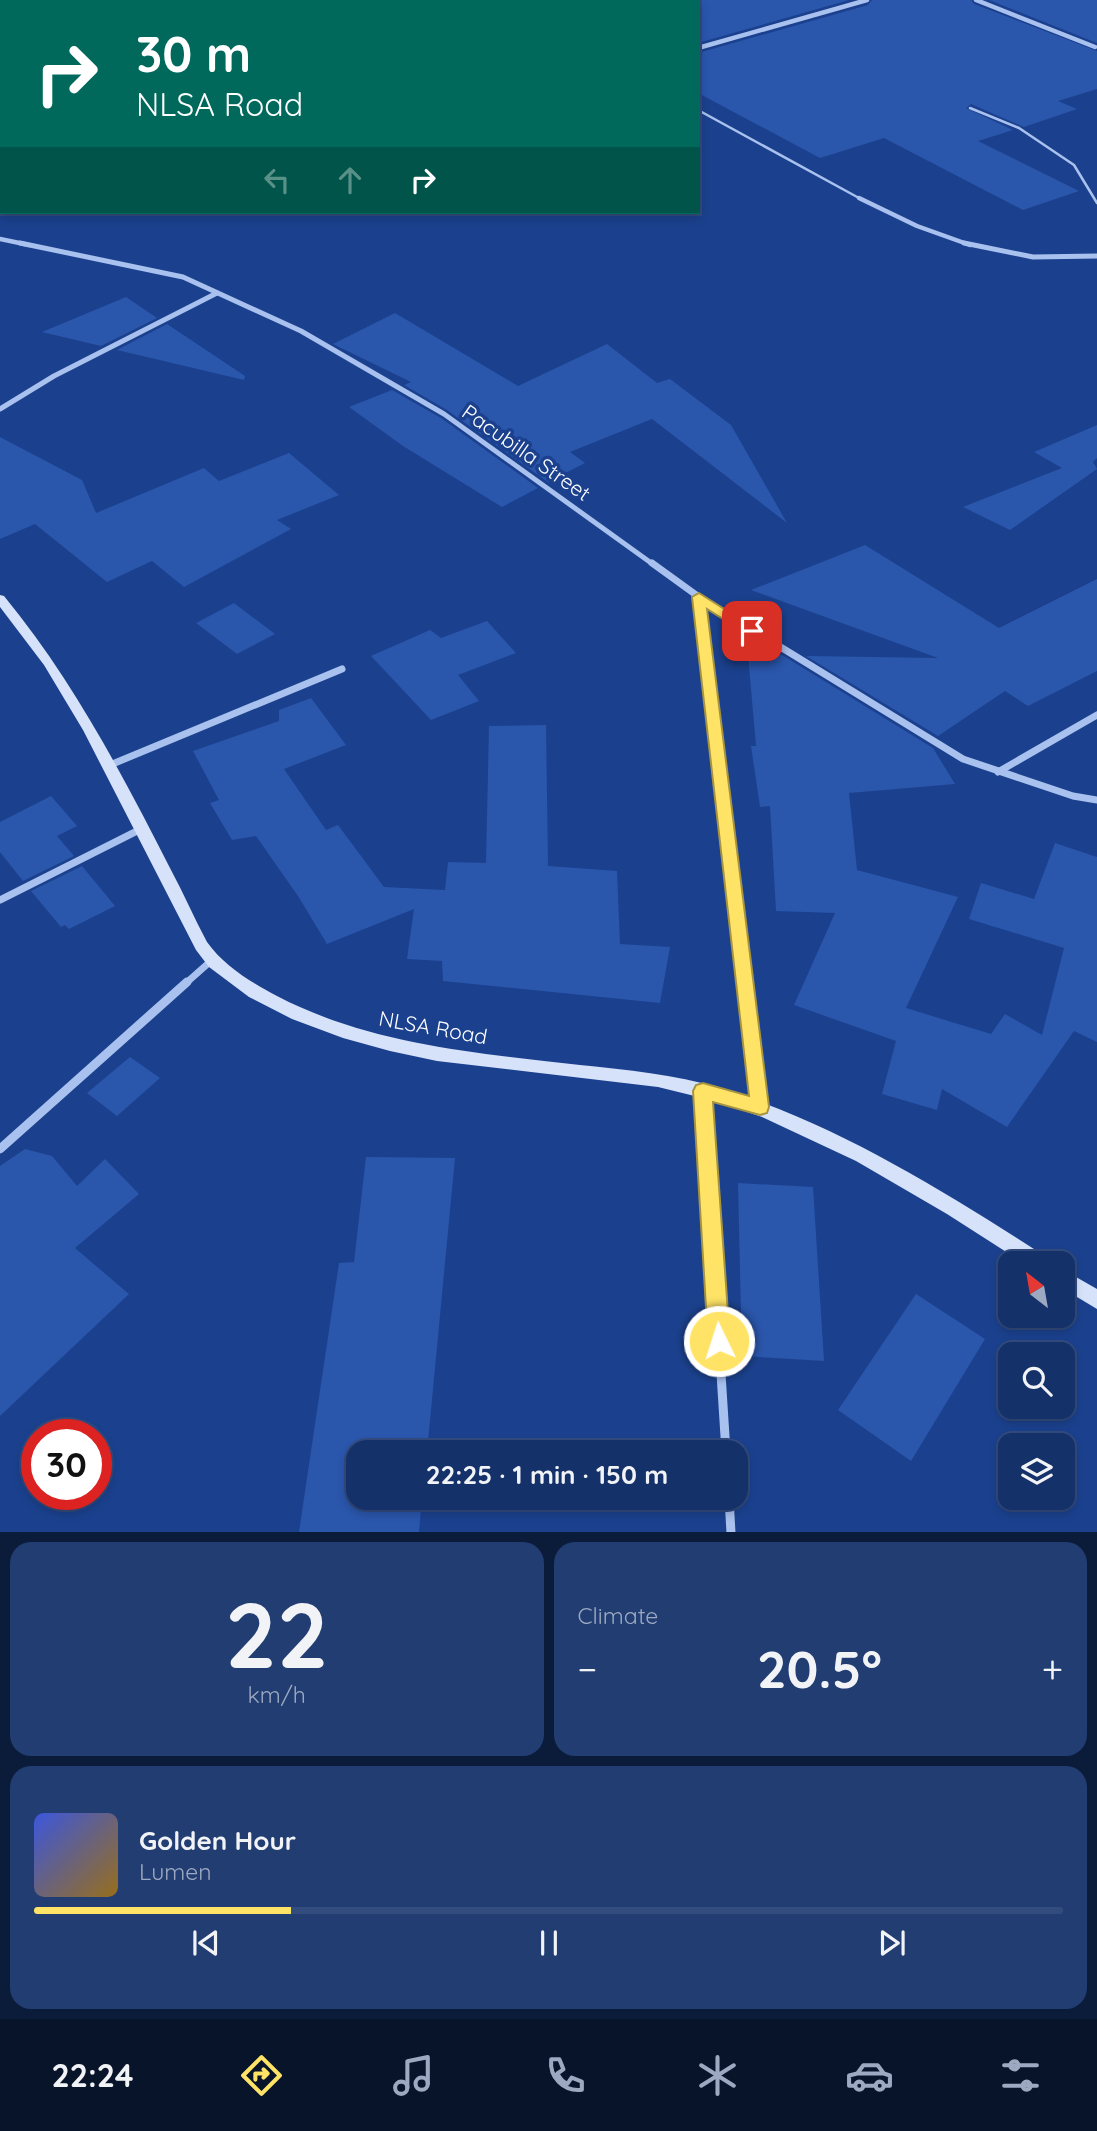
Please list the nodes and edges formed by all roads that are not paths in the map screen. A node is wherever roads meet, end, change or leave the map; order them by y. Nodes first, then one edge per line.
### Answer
1 (867, 0) edge
2 (976, 0) edge
3 (700, 47) edge
4 (1095, 47) dead end
5 (971, 108) dead end
6 (700, 111) edge
7 (859, 198) joint
8 (1097, 203) edge
9 (0, 239) edge
10 (1097, 256) edge
11 (217, 293) junction
12 (0, 409) edge
13 (699, 597) junction
14 (0, 599) edge
15 (342, 669) dead end
16 (1097, 715) edge
17 (110, 765) junction
18 (998, 772) junction
19 (1097, 800) edge
20 (141, 829) junction
21 (0, 900) edge
22 (212, 960) junction
23 (703, 1091) junction
24 (760, 1107) junction
25 (0, 1149) edge
26 (1021, 1251) edge
27 (1075, 1286) edge
28 (1097, 1300) edge
29 (725, 1440) edge
30 (730, 1510) edge
31 (731, 1532) edge

1 - 3 street
2 - 4 street
5 - 8 lane
6 - 7 lane
7 - 10 street
9 - 11 street, Pacubilla Street
11 - 12 street
11 - 13 street, Pacubilla Street
13 - 18 street, Pacubilla Street
13 - 24 street
14 - 17 main road, NLSA Road
15 - 17 street
16 - 18 street
17 - 20 main road, NLSA Road
18 - 19 street, Pacubilla Street
20 - 21 street
20 - 22 main road, NLSA Road
22 - 23 main road, NLSA Road
22 - 25 street
23 - 24 main road, NLSA Road
23 - 29 street
24 - 26 main road, NLSA Road
27 - 28 main road
30 - 31 street

